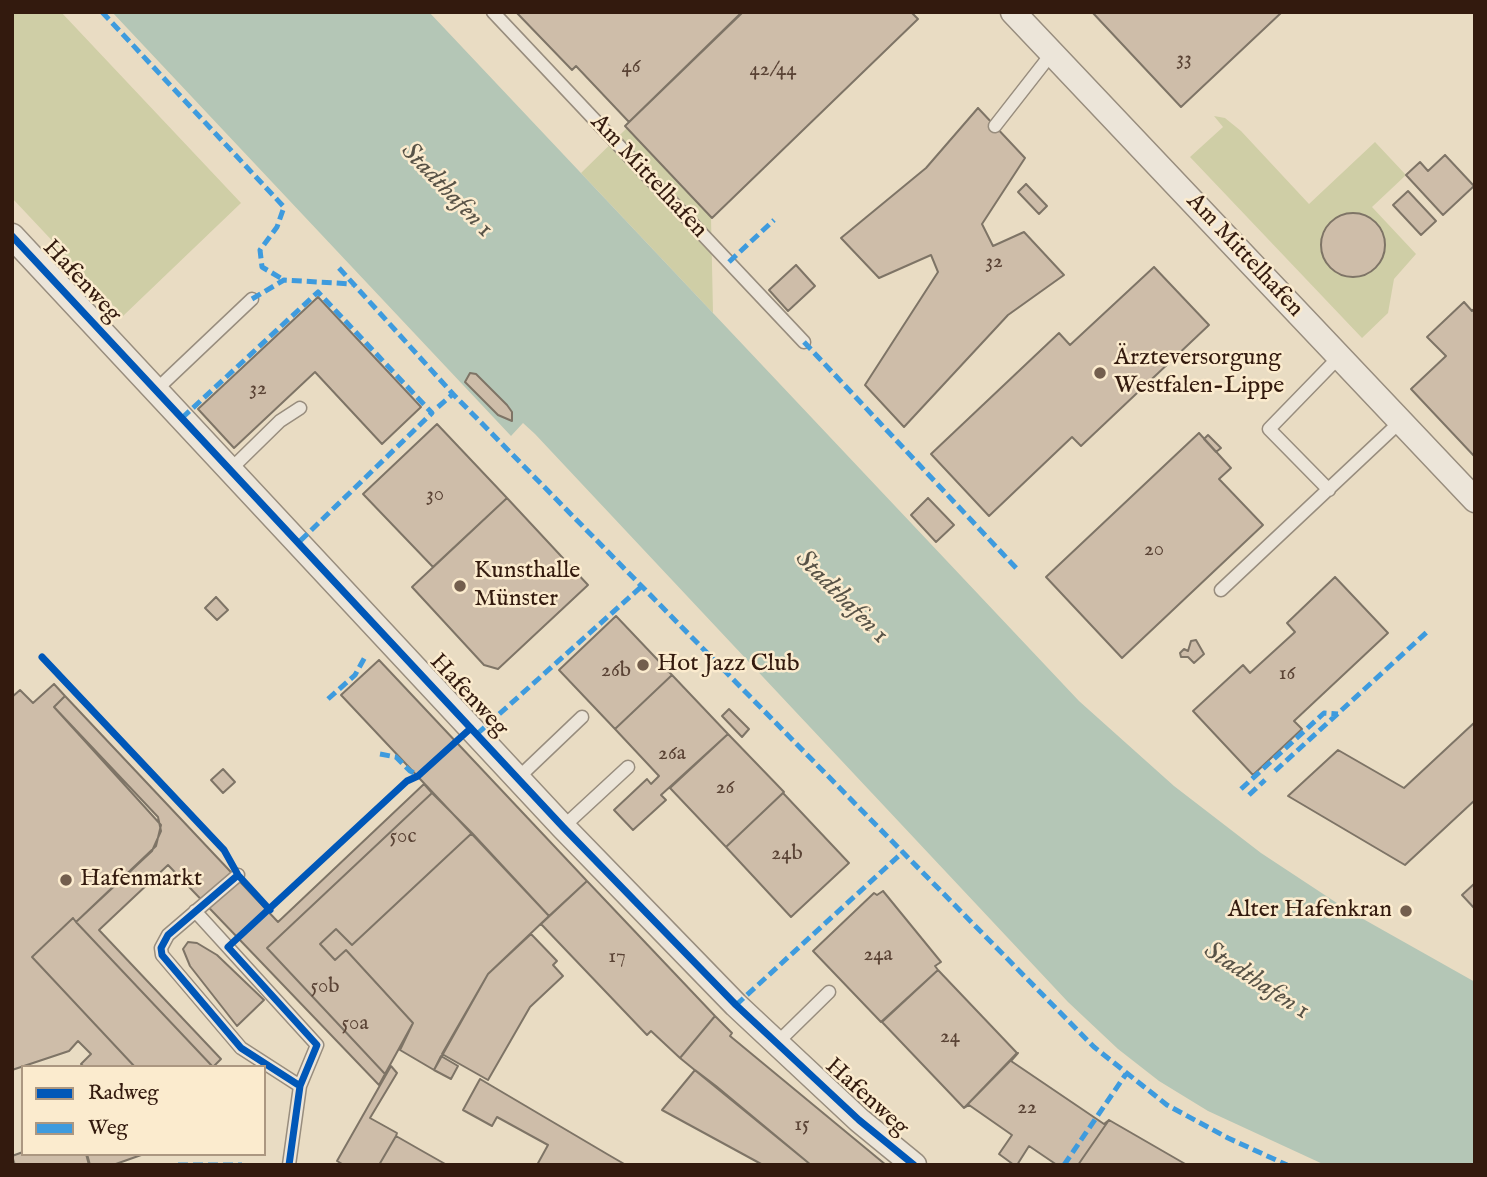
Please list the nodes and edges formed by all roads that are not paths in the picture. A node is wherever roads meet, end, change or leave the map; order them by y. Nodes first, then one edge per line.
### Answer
1 (493, 12) edge
2 (1013, 12) edge
3 (1052, 53) junction
4 (995, 126) dead end
5 (12, 236) edge
6 (252, 299) dead end
7 (804, 342) dead end
8 (1339, 357) junction
9 (156, 390) junction
10 (300, 408) dead end
11 (1401, 421) junction
12 (231, 469) junction
13 (1329, 490) junction
14 (1475, 500) edge
15 (1221, 590) dead end
16 (582, 717) dead end
17 (628, 767) dead end
18 (518, 778) junction
19 (564, 827) junction
20 (238, 875) dead end
21 (195, 911) junction
22 (829, 992) dead end
23 (777, 1043) junction
24 (300, 1087) junction
25 (289, 1165) edge
26 (914, 1165) edge

1 - 7 lane, Am Mittelhafen
2 - 3 street, Am Mittelhafen
3 - 4 lane
3 - 8 street, Am Mittelhafen
5 - 9 street, Hafenweg
6 - 9 lane
8 - 11 street, Am Mittelhafen
8 - 13 lane
9 - 12 street, Hafenweg
10 - 12 lane
11 - 13 lane
11 - 14 street, Am Mittelhafen
12 - 18 street, Hafenweg
13 - 15 lane
16 - 18 lane
17 - 19 lane
18 - 19 street, Hafenweg
19 - 23 street, Hafenweg
20 - 21 lane
21 - 24 lane
21 - 24 lane
22 - 23 lane
23 - 26 street, Hafenweg
24 - 25 lane

